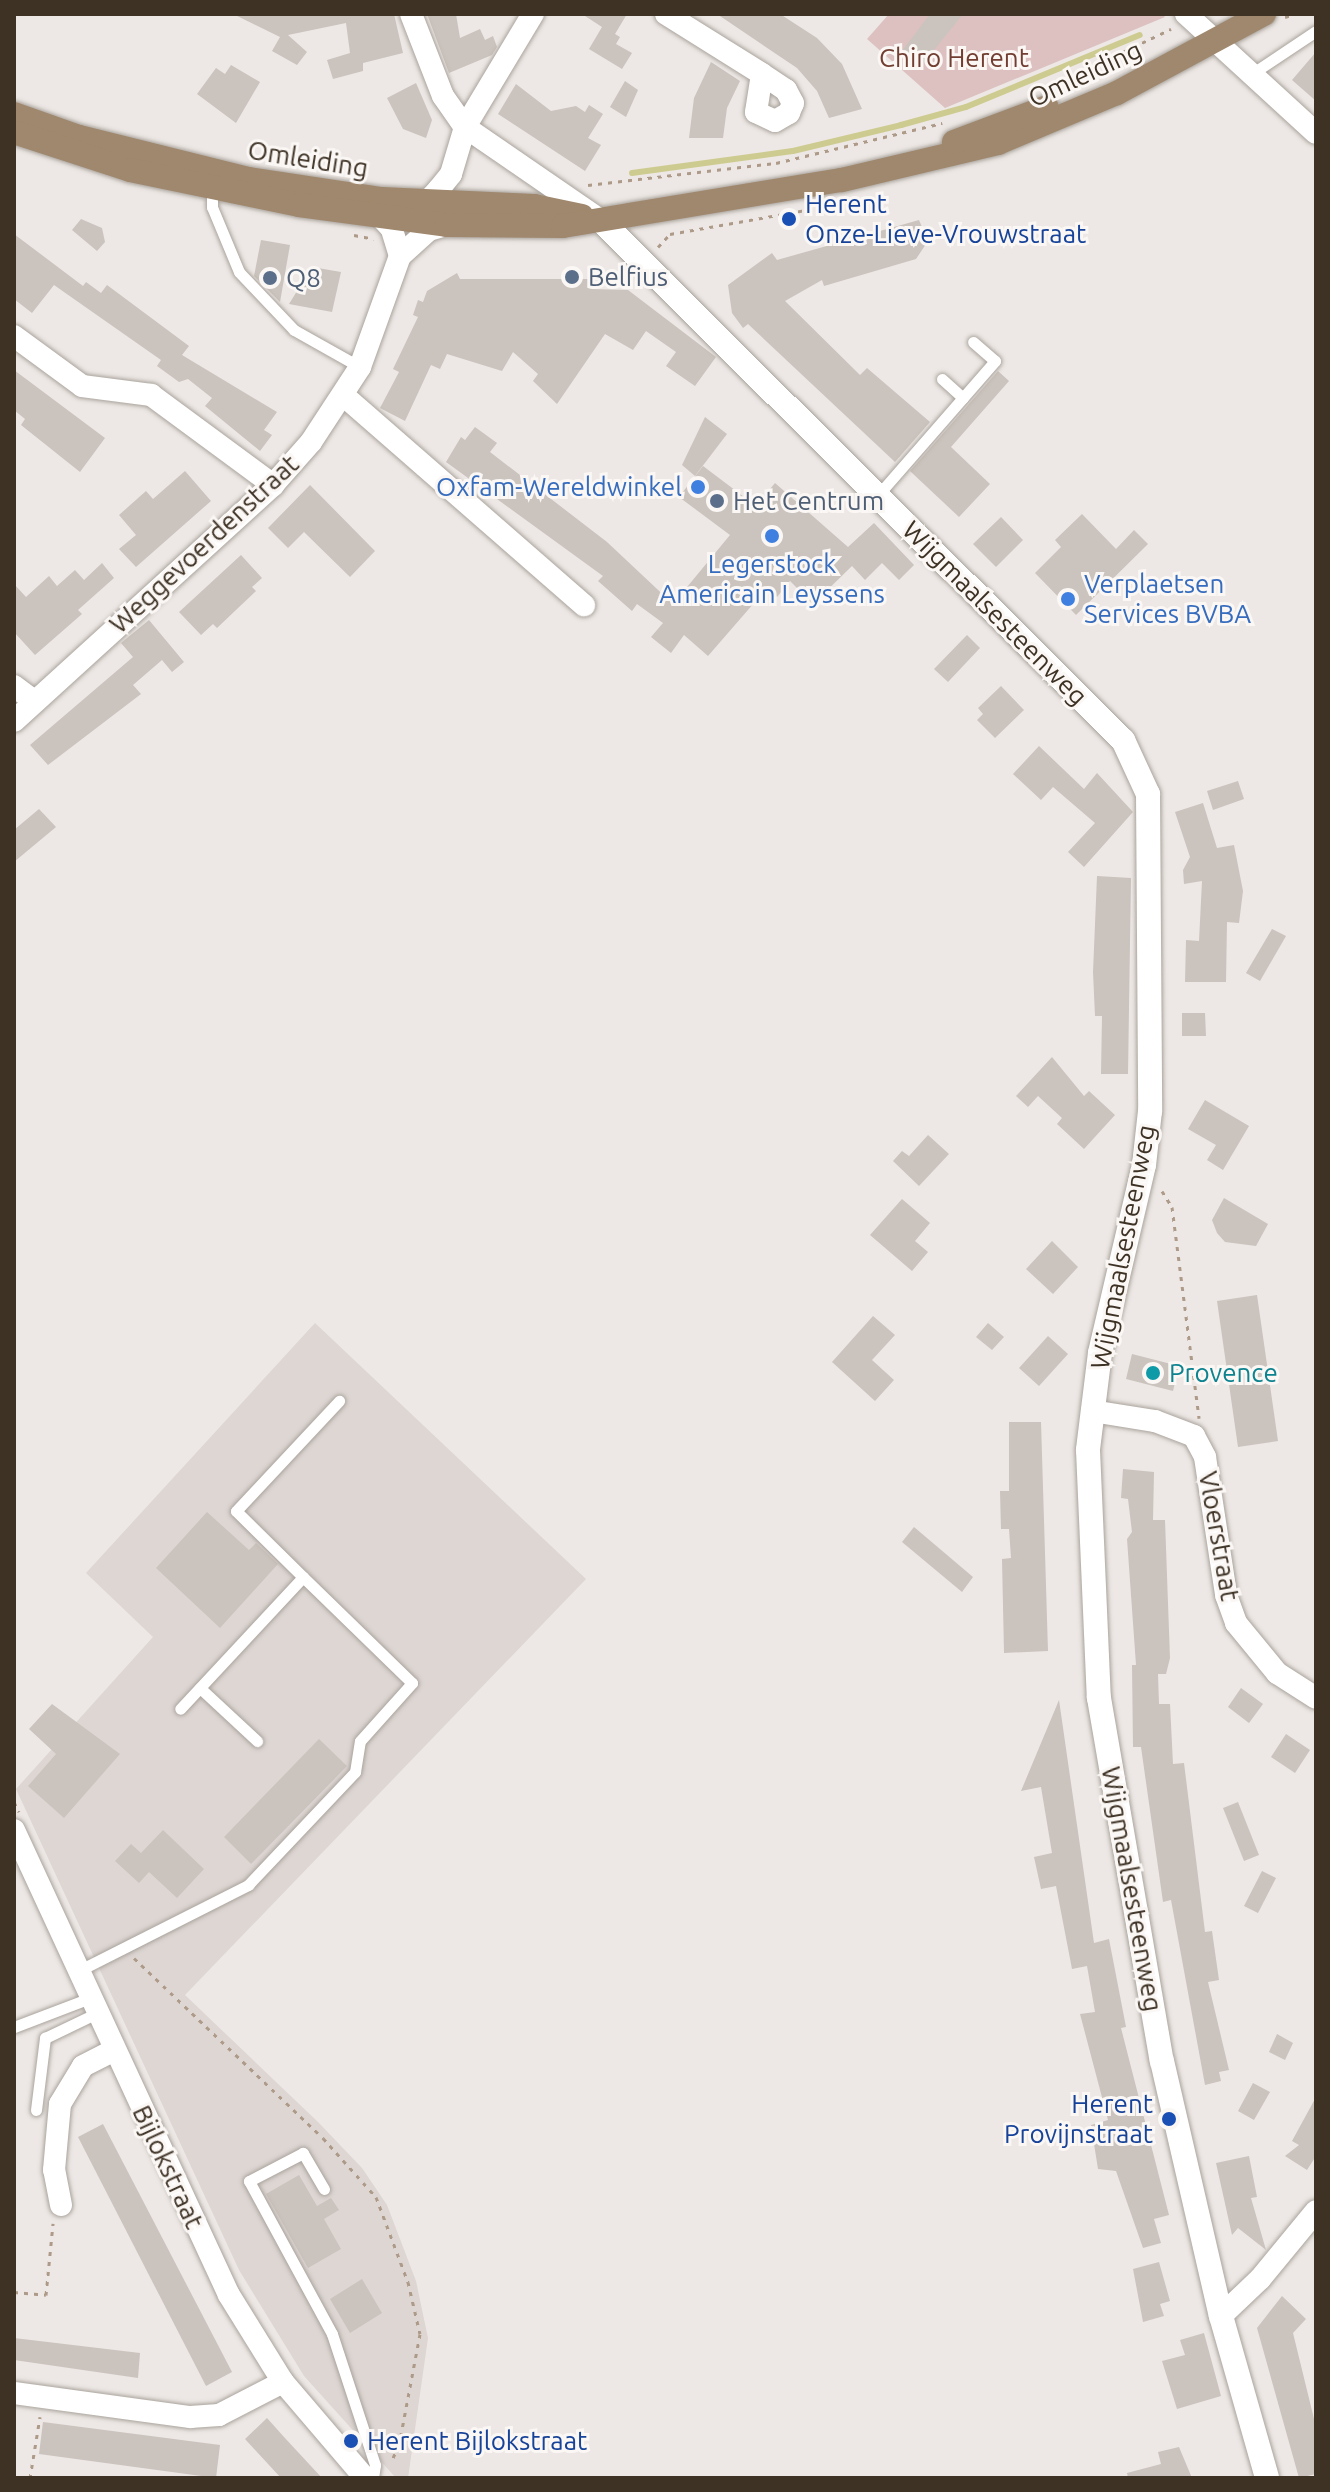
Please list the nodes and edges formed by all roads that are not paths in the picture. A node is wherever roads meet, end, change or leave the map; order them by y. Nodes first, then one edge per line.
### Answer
1 (411, 14) edge
2 (533, 14) edge
3 (666, 14) edge
4 (1236, 14) edge
5 (1264, 14) edge
6 (1200, 27) edge
7 (1316, 31) edge
8 (762, 74) dead end
9 (1249, 76) junction
10 (14, 114) edge
11 (465, 127) junction
12 (14, 132) edge
13 (1316, 133) edge
14 (212, 189) junction
15 (426, 203) junction
16 (381, 217) junction
17 (600, 220) junction
18 (447, 225) junction
19 (400, 256) junction
20 (14, 336) edge
21 (973, 342) dead end
22 (360, 367) junction
23 (942, 379) dead end
24 (343, 395) junction
25 (963, 398) junction
26 (273, 485) junction
27 (877, 496) junction
28 (584, 605) dead end
29 (14, 686) edge
30 (35, 702) junction
31 (14, 721) edge
32 (339, 1401) dead end
33 (1092, 1411) junction
34 (303, 1577) junction
35 (200, 1688) junction
36 (1316, 1698) edge
37 (180, 1709) dead end
38 (257, 1741) dead end
39 (14, 1830) edge
40 (78, 1971) junction
41 (94, 2006) junction
42 (14, 2027) edge
43 (114, 2050) junction
44 (36, 2110) dead end
45 (324, 2189) dead end
46 (61, 2205) road end
47 (1316, 2211) edge
48 (1221, 2316) junction
49 (283, 2382) junction
50 (14, 2393) edge
51 (365, 2478) edge
52 (373, 2478) edge
53 (1267, 2478) edge

1 - 11 street
2 - 11 street
3 - 8 street
4 - 6 main road, Omleiding
5 - 6 main road, Omleiding
6 - 9 street
6 - 17 main road, Omleiding
7 - 9 lane
9 - 13 street
10 - 15 main road, Omleiding
11 - 15 street
11 - 17 street
12 - 14 main road, Omleiding
14 - 16 main road, Omleiding
14 - 22 lane
15 - 16 street
15 - 17 main road, Omleiding
16 - 18 main road, Omleiding
16 - 19 street
17 - 18 main road, Omleiding
17 - 27 street, Wijgmaalsesteenweg
18 - 19 street, Weggevoerdenstraat
19 - 22 street, Weggevoerdenstraat
20 - 26 street
21 - 25 lane
22 - 24 street, Weggevoerdenstraat
23 - 25 lane
24 - 26 street, Weggevoerdenstraat
24 - 28 street
25 - 27 lane
26 - 30 street, Weggevoerdenstraat
27 - 33 street, Wijgmaalsesteenweg
29 - 30 street
30 - 31 street, Weggevoerdenstraat
32 - 34 lane
33 - 36 street, Vloerstraat
33 - 48 street, Wijgmaalsesteenweg
34 - 35 lane
34 - 40 lane
35 - 37 lane
35 - 38 lane
39 - 40 street, Bijlokstraat
40 - 41 street, Bijlokstraat
41 - 42 lane
41 - 43 street, Bijlokstraat
41 - 44 lane
43 - 46 street
43 - 49 street, Bijlokstraat
45 - 52 lane
47 - 48 street
48 - 53 street, Wijgmaalsesteenweg
49 - 50 street
49 - 51 street, Bijlokstraat

